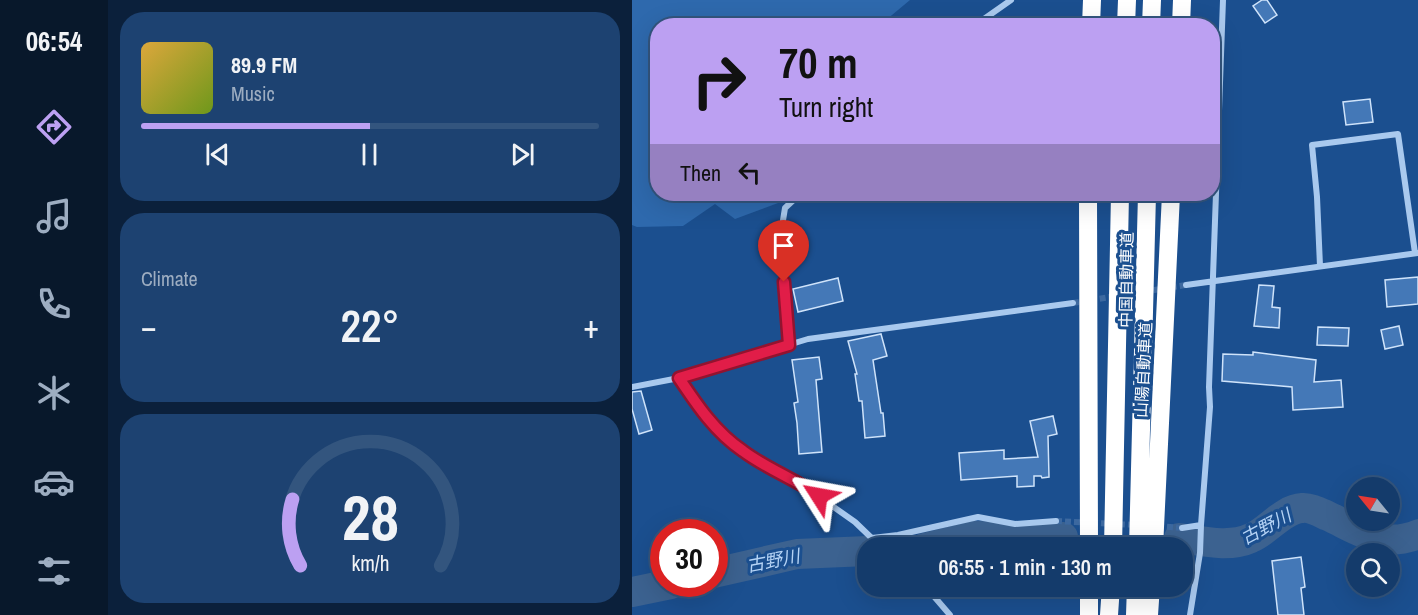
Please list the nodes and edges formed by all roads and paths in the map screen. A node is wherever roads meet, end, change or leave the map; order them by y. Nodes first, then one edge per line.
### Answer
1 (1011, 0) edge
2 (1092, 0) edge
3 (1127, 0) edge
4 (1152, 0) edge
5 (1182, 0) edge
6 (1223, 0) edge
7 (985, 18) edge
8 (1091, 18) edge
9 (1126, 18) edge
10 (1151, 18) edge
11 (1181, 18) edge
12 (1220, 49) edge
13 (792, 201) edge
14 (1088, 201) edge
15 (1120, 201) edge
16 (1147, 201) edge
17 (1171, 201) edge
18 (1216, 201) edge
19 (1417, 253) edge
20 (1320, 266) junction
21 (1214, 281) junction
22 (1186, 285) tunnel mouth
23 (1073, 303) tunnel mouth
24 (789, 345) junction
25 (679, 378) junction
26 (632, 387) edge
27 (1056, 521) tunnel mouth
28 (1200, 525) junction
29 (1182, 528) tunnel mouth
30 (871, 537) edge
31 (877, 537) edge
32 (1089, 537) edge
33 (1113, 537) edge
34 (1138, 537) edge
35 (1155, 537) edge
36 (934, 597) edge
37 (1089, 597) edge
38 (1110, 597) edge
39 (1136, 597) edge
40 (1150, 597) edge
41 (950, 615) edge
42 (1089, 615) edge
43 (1109, 615) edge
44 (1135, 615) edge
45 (1149, 615) edge
46 (1190, 615) edge

1 - 7 street
2 - 8 highway
3 - 9 highway
4 - 10 highway
5 - 11 highway
6 - 12 street
13 - 24 street
14 - 32 highway
15 - 33 highway, 中国自動車道
16 - 34 highway, 中国自動車道
17 - 35 highway, 山陽自動車道
18 - 21 street
19 - 20 street
19 - 20 street
20 - 21 street
21 - 22 street
21 - 28 street
23 - 24 street
24 - 25 street
25 - 26 street
25 - 30 street
27 - 31 street
28 - 29 street
28 - 46 street
36 - 41 street
37 - 42 highway
38 - 43 highway
39 - 44 highway
40 - 45 highway

